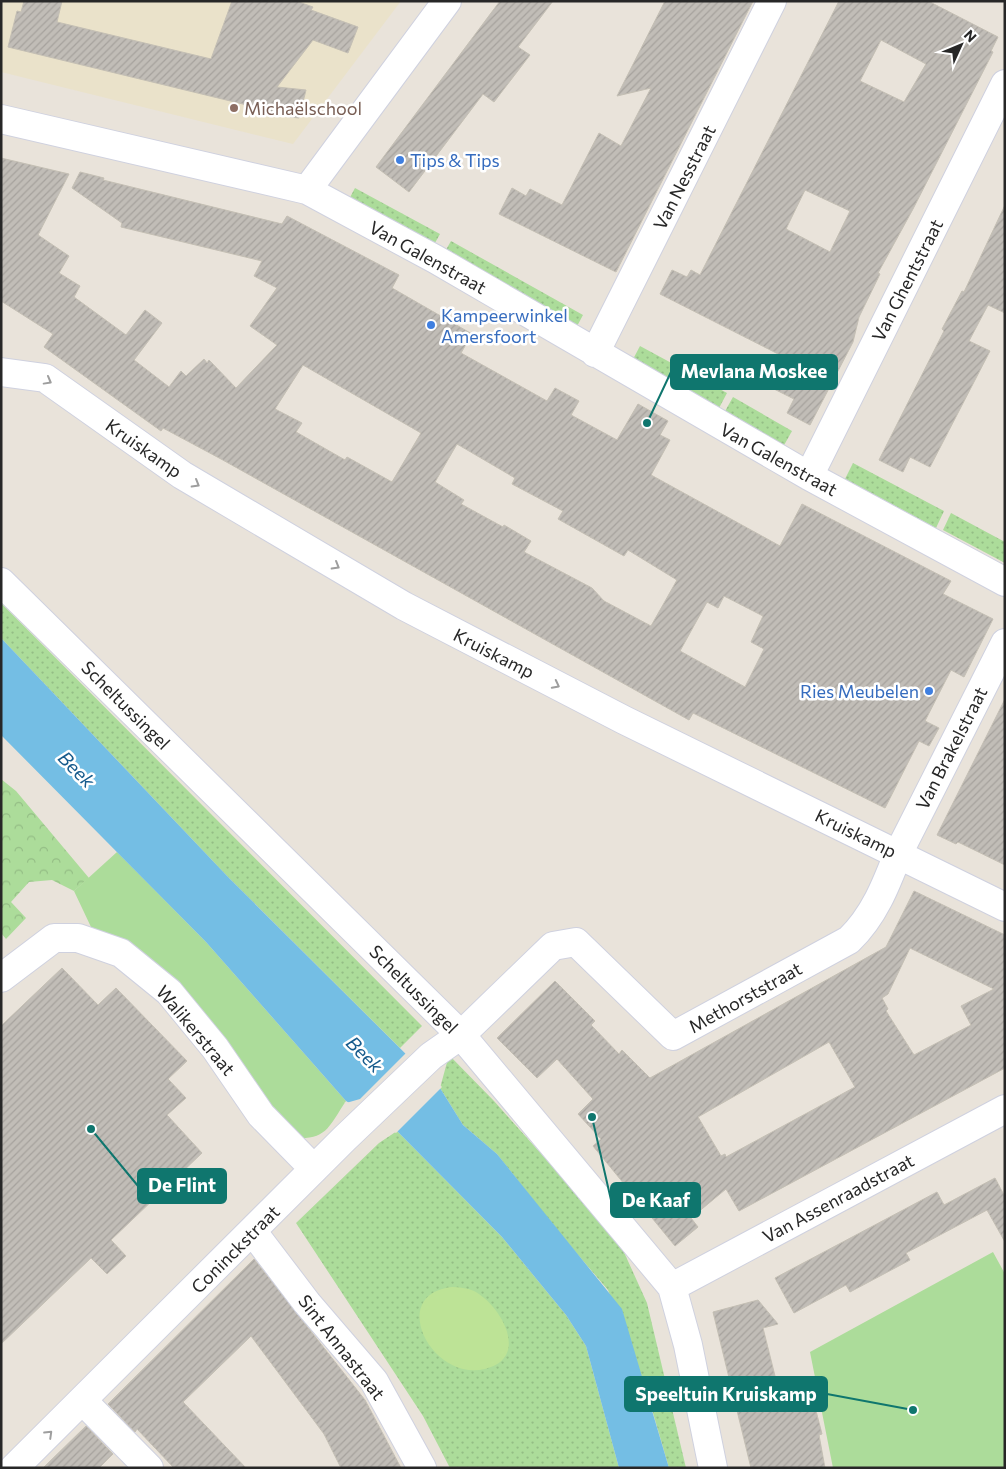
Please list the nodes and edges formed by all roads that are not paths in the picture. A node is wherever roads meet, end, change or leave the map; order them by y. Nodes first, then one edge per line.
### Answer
1 (447, 1) edge
2 (772, 1) edge
3 (1005, 84) edge
4 (1, 119) edge
5 (307, 190) junction
6 (595, 354) junction
7 (1, 372) edge
8 (809, 476) junction
9 (1, 582) edge
10 (1005, 582) edge
11 (1005, 643) edge
12 (898, 854) junction
13 (1005, 907) edge
14 (1, 978) edge
15 (461, 1035) junction
16 (1005, 1109) edge
17 (314, 1169) junction
18 (252, 1232) junction
19 (672, 1287) junction
20 (83, 1401) junction
21 (14, 1468) edge
22 (149, 1468) edge
23 (422, 1468) edge
24 (713, 1468) edge

1 - 5 street
2 - 6 street, Van Nesstraat
3 - 8 street, Van Ghentstraat
4 - 5 street, Van Galenstraat
5 - 6 street, Van Galenstraat
6 - 8 street, Van Galenstraat
7 -> 12 street, Kruiskamp
8 - 10 street, Van Galenstraat
9 - 15 street, Scheltussingel
11 - 12 street, Van Brakelstraat
12 - 13 street, Kruiskamp
12 - 15 street, Methorststraat
14 - 17 street, Walikerstraat
15 - 17 street, Coninckstraat
15 - 19 street, Scheltussingel
16 - 19 street, Van Assenraadstraat
17 - 18 street, Coninckstraat
18 - 20 street, Coninckstraat
18 - 23 street, Sint Annastraat
19 - 24 street, Scheltussingel
21 -> 20 street, Coninckstraat
20 - 22 street

